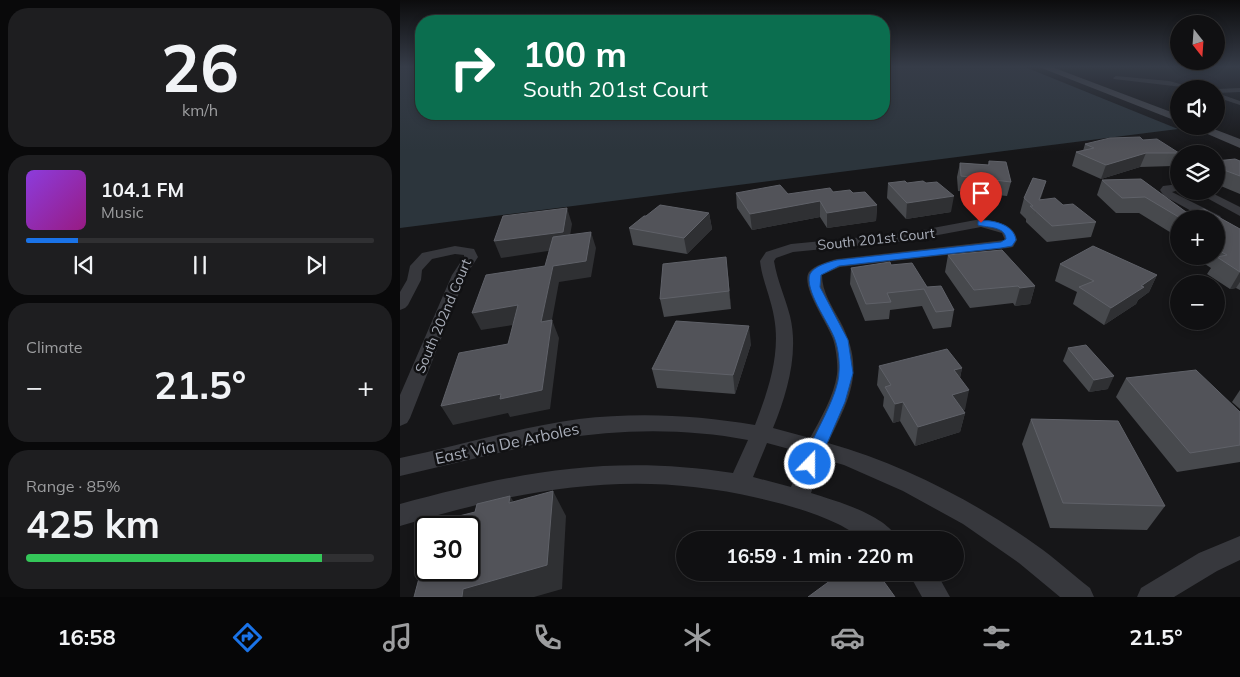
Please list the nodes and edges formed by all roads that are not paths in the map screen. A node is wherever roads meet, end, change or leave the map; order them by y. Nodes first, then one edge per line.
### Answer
1 (1115, 95) edge
2 (1225, 98) edge
3 (1240, 103) edge
4 (1170, 116) edge
5 (1218, 135) edge
6 (1240, 144) edge
7 (1170, 188) edge
8 (1170, 195) edge
9 (1180, 200) edge
10 (1217, 200) edge
11 (1199, 210) edge
12 (1240, 212) edge
13 (400, 305) edge
14 (400, 418) edge
15 (760, 434) junction
16 (816, 447) junction
17 (400, 467) edge
18 (739, 483) junction
19 (798, 499) junction
20 (400, 515) edge
21 (871, 531) edge
22 (1240, 548) edge
23 (926, 581) edge
24 (937, 597) edge
25 (1080, 597) edge
26 (1150, 597) edge

1 - 4 main road
2 - 3 street
5 - 6 main road
7 - 8 street
9 - 11 street
10 - 12 street
13 - 14 street, South 202nd Court
15 - 16 street, East Via De Arboles
15 - 16 street, South 201st Court
15 - 17 street, East Via De Arboles
15 - 18 street, South 201st Court
16 - 19 street, South 201st Court
16 - 25 street, East Via De Arboles
18 - 19 street
18 - 20 street
19 - 21 street
22 - 26 street
23 - 24 street

